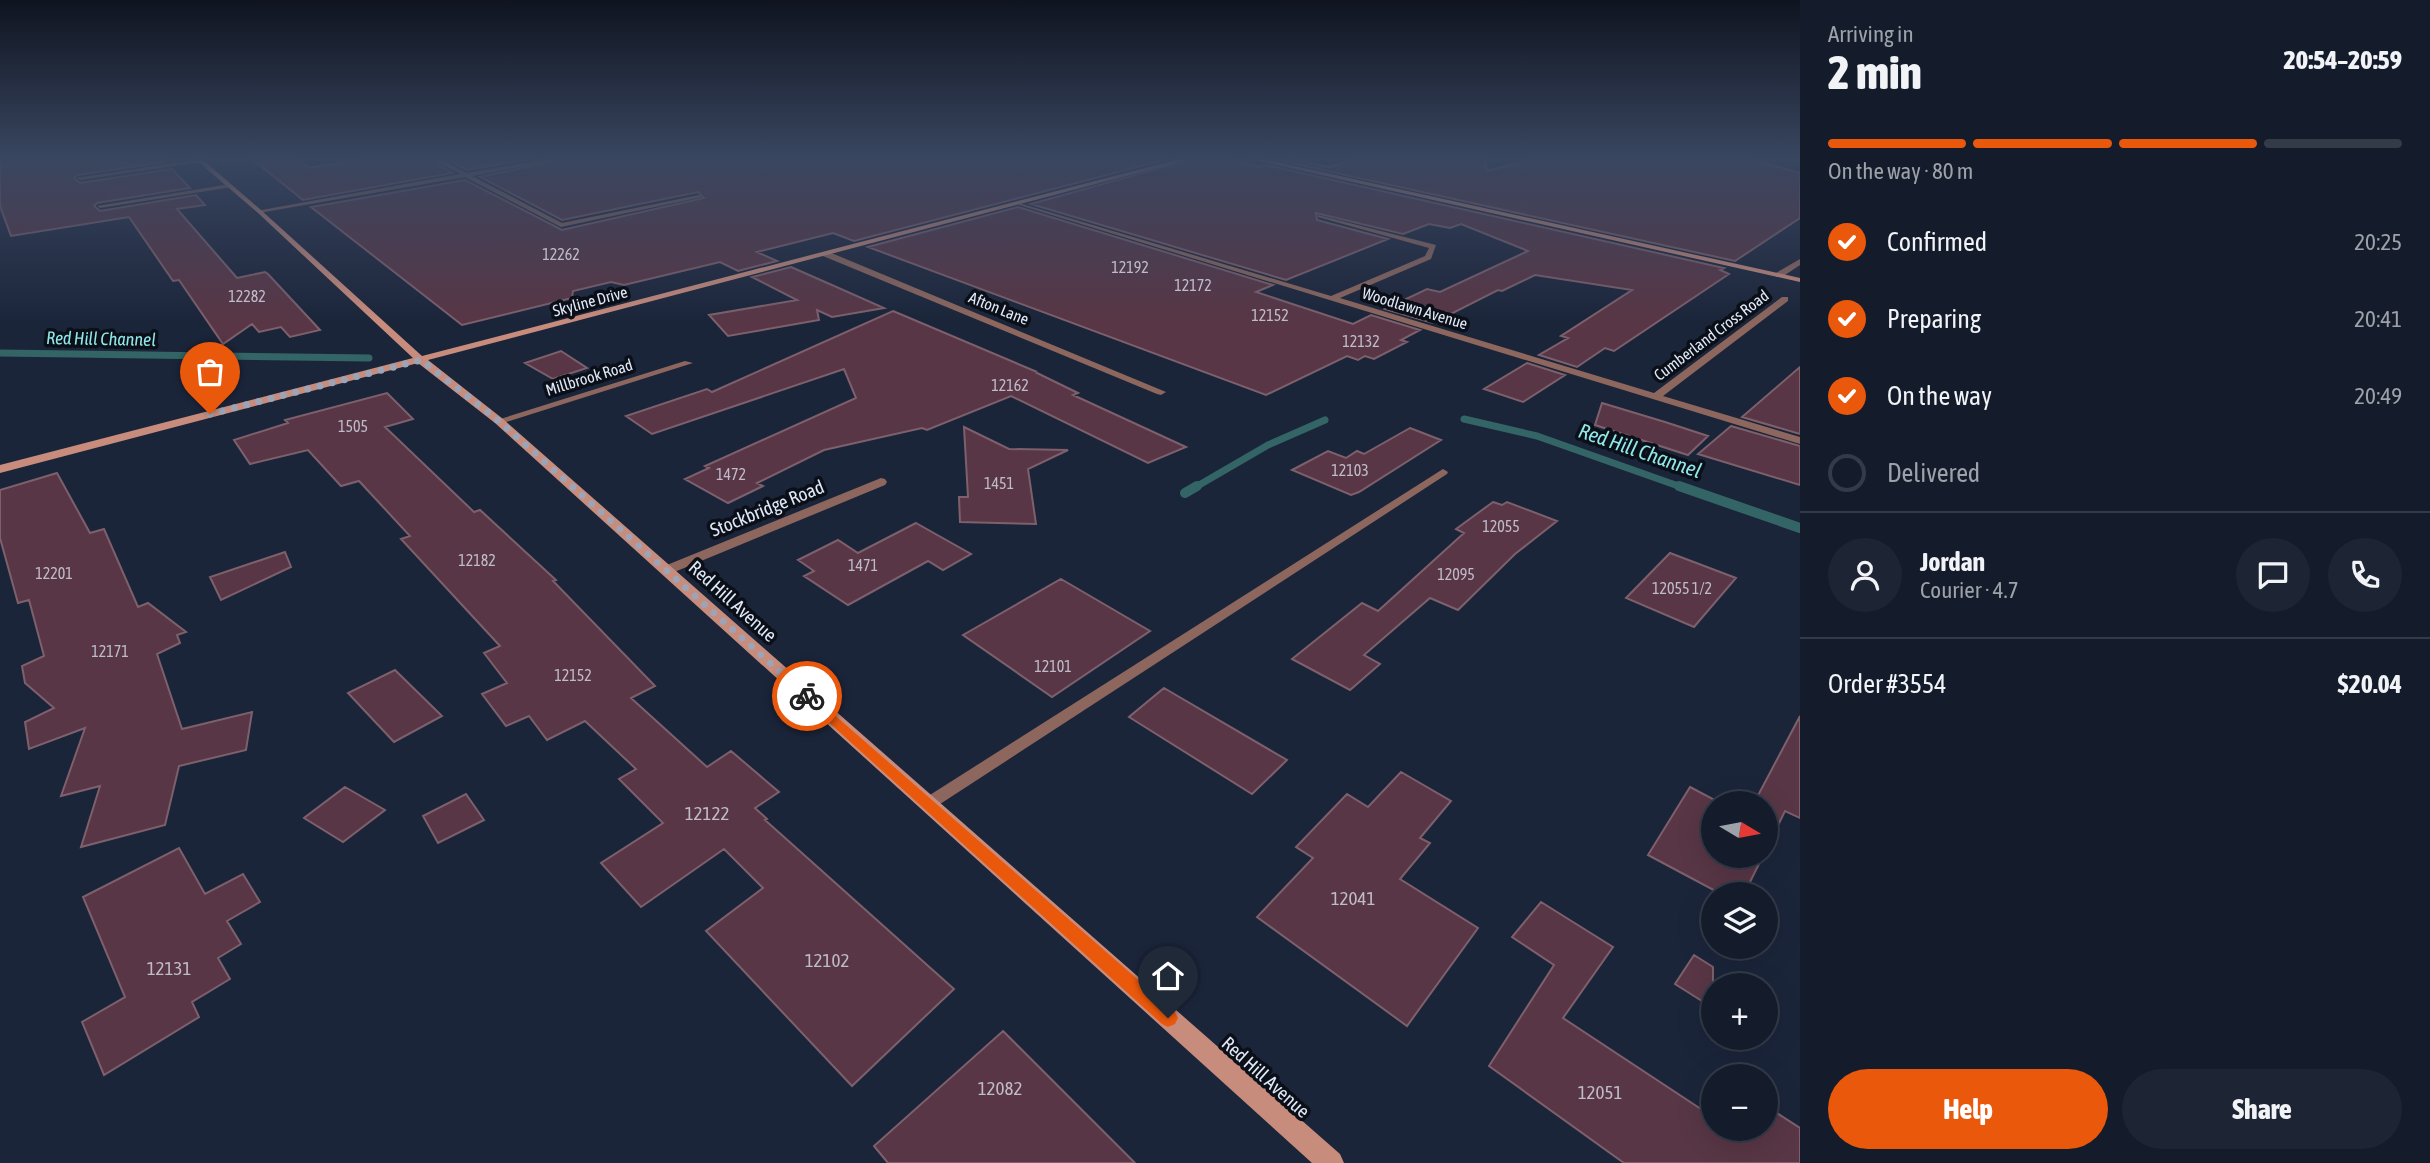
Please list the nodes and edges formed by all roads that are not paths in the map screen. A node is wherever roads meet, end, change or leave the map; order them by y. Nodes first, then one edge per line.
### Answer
1 (261, 213) edge
2 (539, 213) edge
3 (619, 213) edge
4 (985, 213) edge
5 (1051, 213) edge
6 (1499, 213) edge
7 (1320, 216) dead end
8 (826, 254) junction
9 (1800, 261) edge
10 (1779, 275) junction
11 (1800, 280) edge
12 (1331, 299) junction
13 (1785, 299) dead end
14 (421, 360) junction
15 (688, 363) dead end
16 (1161, 392) dead end
17 (1655, 397) junction
18 (499, 421) junction
19 (1800, 441) edge
20 (0, 469) edge
21 (1443, 472) dead end
22 (881, 482) dead end
23 (667, 570) junction
24 (928, 804) junction
25 (1331, 1163) edge

1 - 14 street, Red Hill Avenue
2 - 3 street
4 - 8 street, Skyline Drive
5 - 12 street, Woodlawn Avenue
6 - 10 street
7 - 12 street
8 - 14 street, Skyline Drive
8 - 16 street, Afton Lane
9 - 10 street
10 - 11 street
12 - 17 street, Woodlawn Avenue
13 - 17 street, Cumberland Cross Road
14 - 18 street, Red Hill Avenue
14 - 20 street, Skyline Drive
15 - 18 street, Millbrook Road
17 - 19 street, Woodlawn Avenue
18 - 23 street, Red Hill Avenue
21 - 24 lane
22 - 23 street, Stockbridge Road
23 - 24 street, Red Hill Avenue
24 - 25 street, Red Hill Avenue

